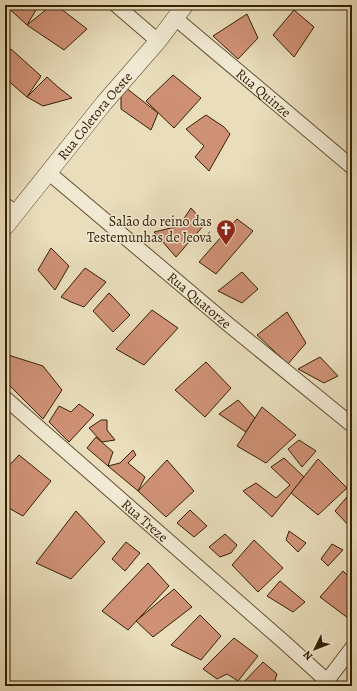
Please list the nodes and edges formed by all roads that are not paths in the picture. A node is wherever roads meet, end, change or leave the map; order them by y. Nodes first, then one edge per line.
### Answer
1 (116, 5) edge
2 (185, 5) edge
3 (174, 18) junction
4 (158, 41) junction
5 (352, 167) edge
6 (49, 173) junction
7 (10, 209) edge
8 (5, 227) edge
9 (5, 398) edge
10 (352, 425) edge
11 (352, 648) edge
12 (325, 684) edge

1 - 4 street
2 - 3 street, Rua Coletora Oeste
3 - 4 street, Rua Coletora Oeste
3 - 5 street, Rua Quinze
4 - 6 street, Rua Coletora Oeste
6 - 7 street, Rua Coletora Oeste
6 - 10 street, Rua Quatorze
7 - 8 street, Rua Coletora Oeste
9 - 12 street, Rua Treze
11 - 12 street

